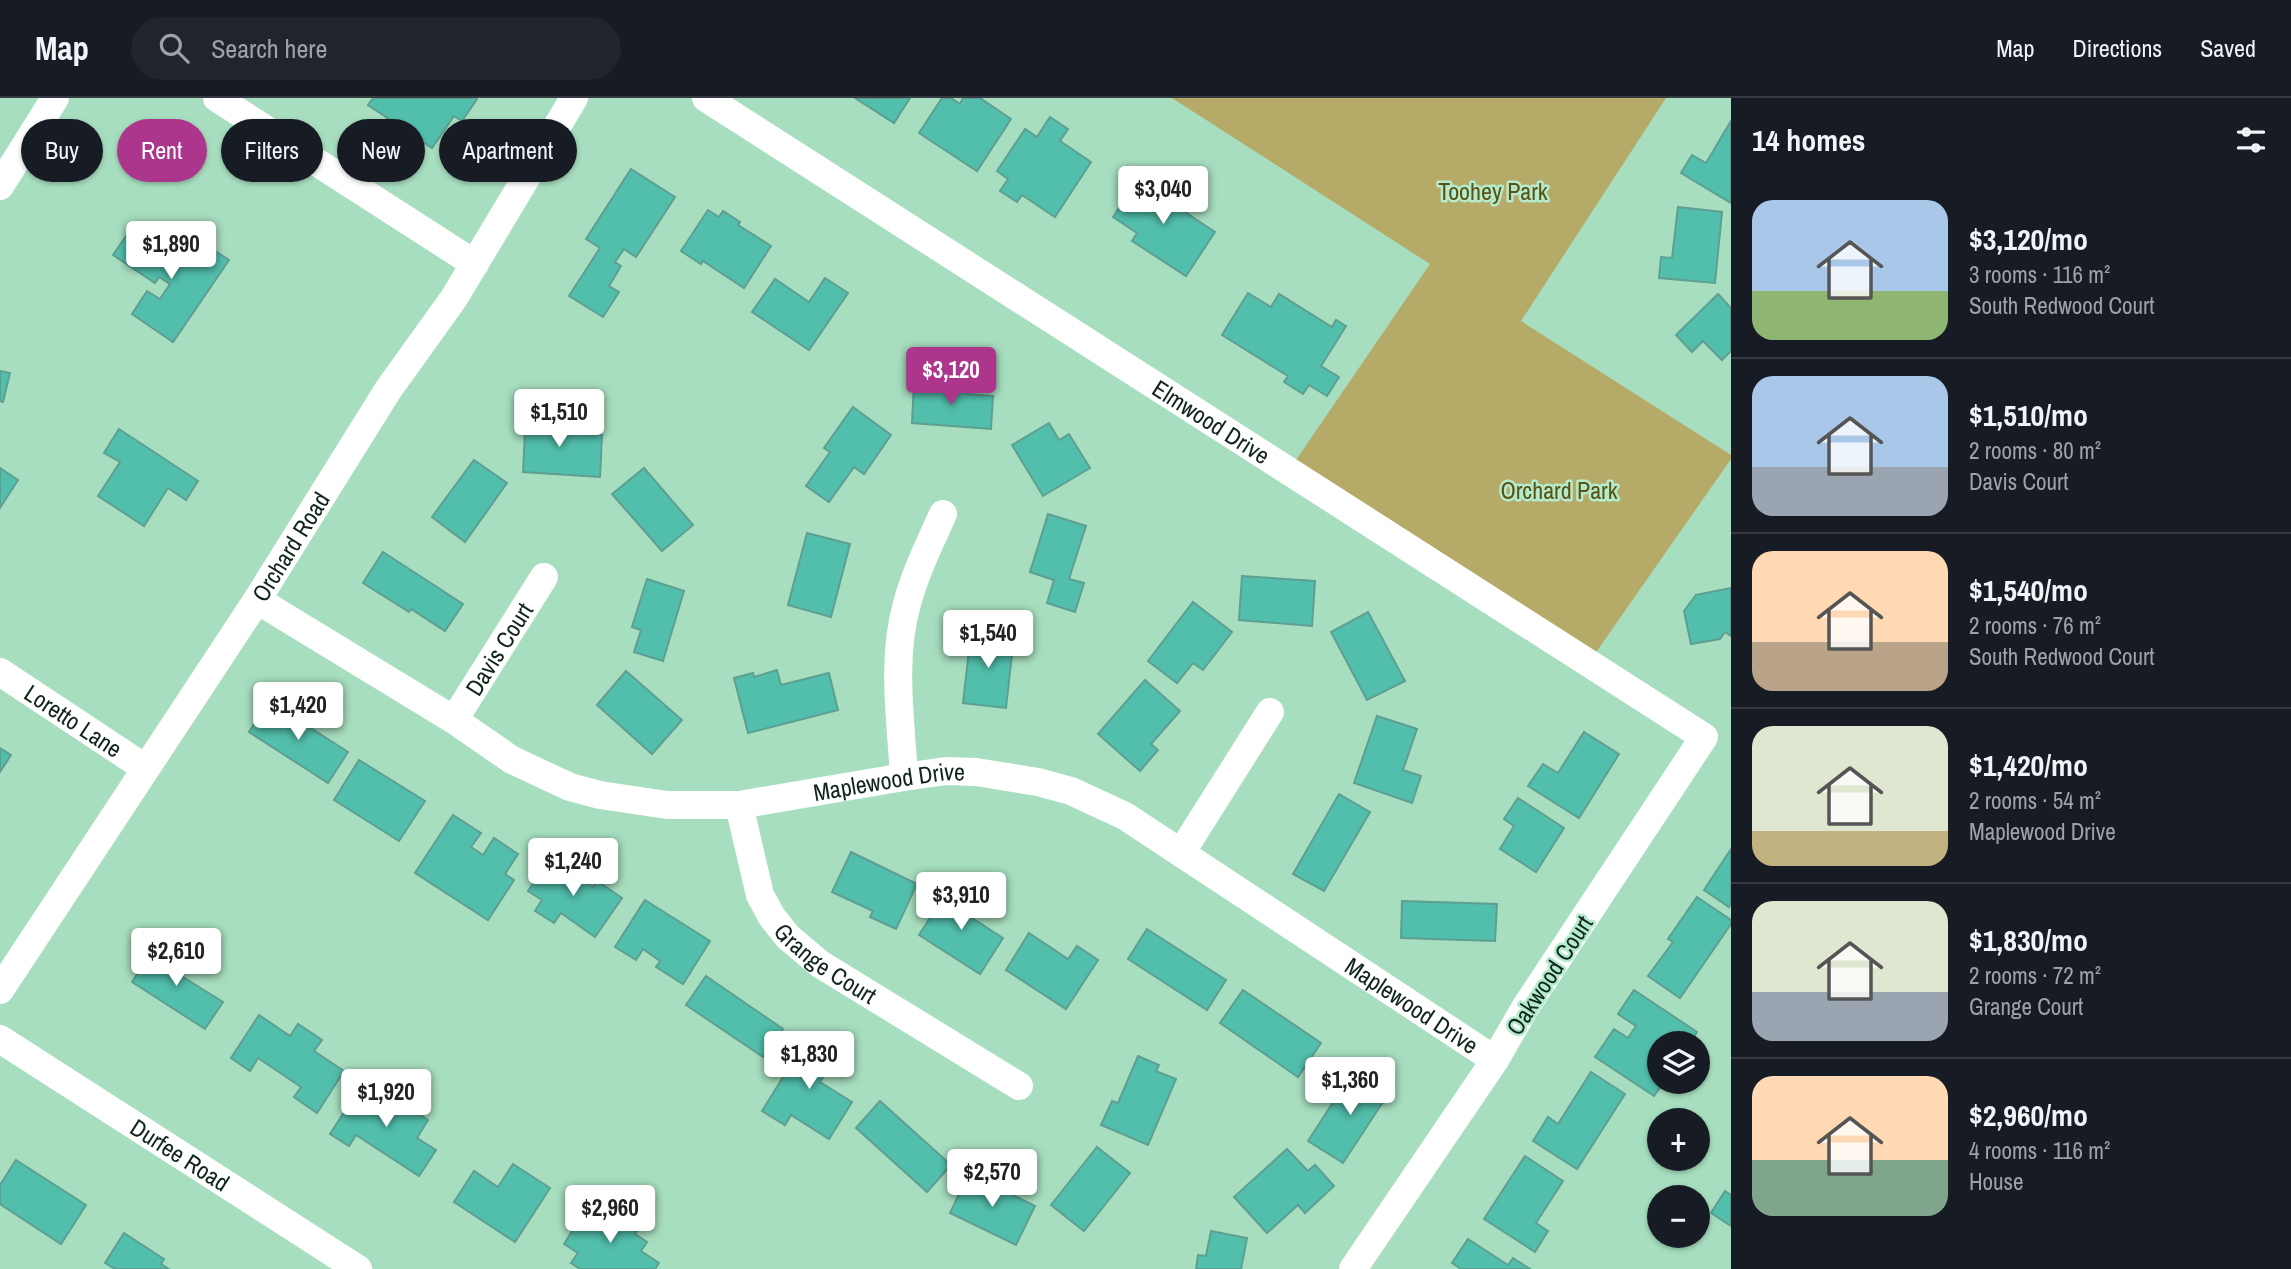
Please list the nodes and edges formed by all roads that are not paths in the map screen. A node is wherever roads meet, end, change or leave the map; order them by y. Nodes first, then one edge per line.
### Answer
1 (55, 98) edge
2 (217, 98) edge
3 (574, 98) edge
4 (706, 98) edge
5 (0, 186) edge
6 (475, 264) junction
7 (943, 514) dead end
8 (544, 577) dead end
9 (257, 600) junction
10 (0, 672) edge
11 (1269, 712) dead end
12 (454, 720) junction
13 (1696, 749) joint
14 (145, 768) junction
15 (904, 777) junction
16 (739, 805) junction
17 (1181, 853) junction
18 (0, 990) edge
19 (0, 1039) edge
20 (1495, 1060) junction
21 (1019, 1086) dead end
22 (358, 1269) edge
23 (1353, 1269) edge

1 - 5 street
2 - 6 street
3 - 6 street, Orchard Road
4 - 13 street, Elmwood Drive
6 - 9 street, Orchard Road
7 - 15 street
8 - 12 street, Davis Court
9 - 12 street, Maplewood Drive
9 - 14 street, Orchard Road
10 - 14 street, Loretto Lane
11 - 17 street
12 - 16 street, Maplewood Drive
13 - 20 street, Oakwood Court
14 - 18 street, Orchard Road
15 - 16 street, Maplewood Drive
15 - 17 street, Maplewood Drive
16 - 21 street, Grange Court
17 - 20 street, Maplewood Drive
19 - 22 street, Durfee Road
20 - 23 street, Oakwood Court

